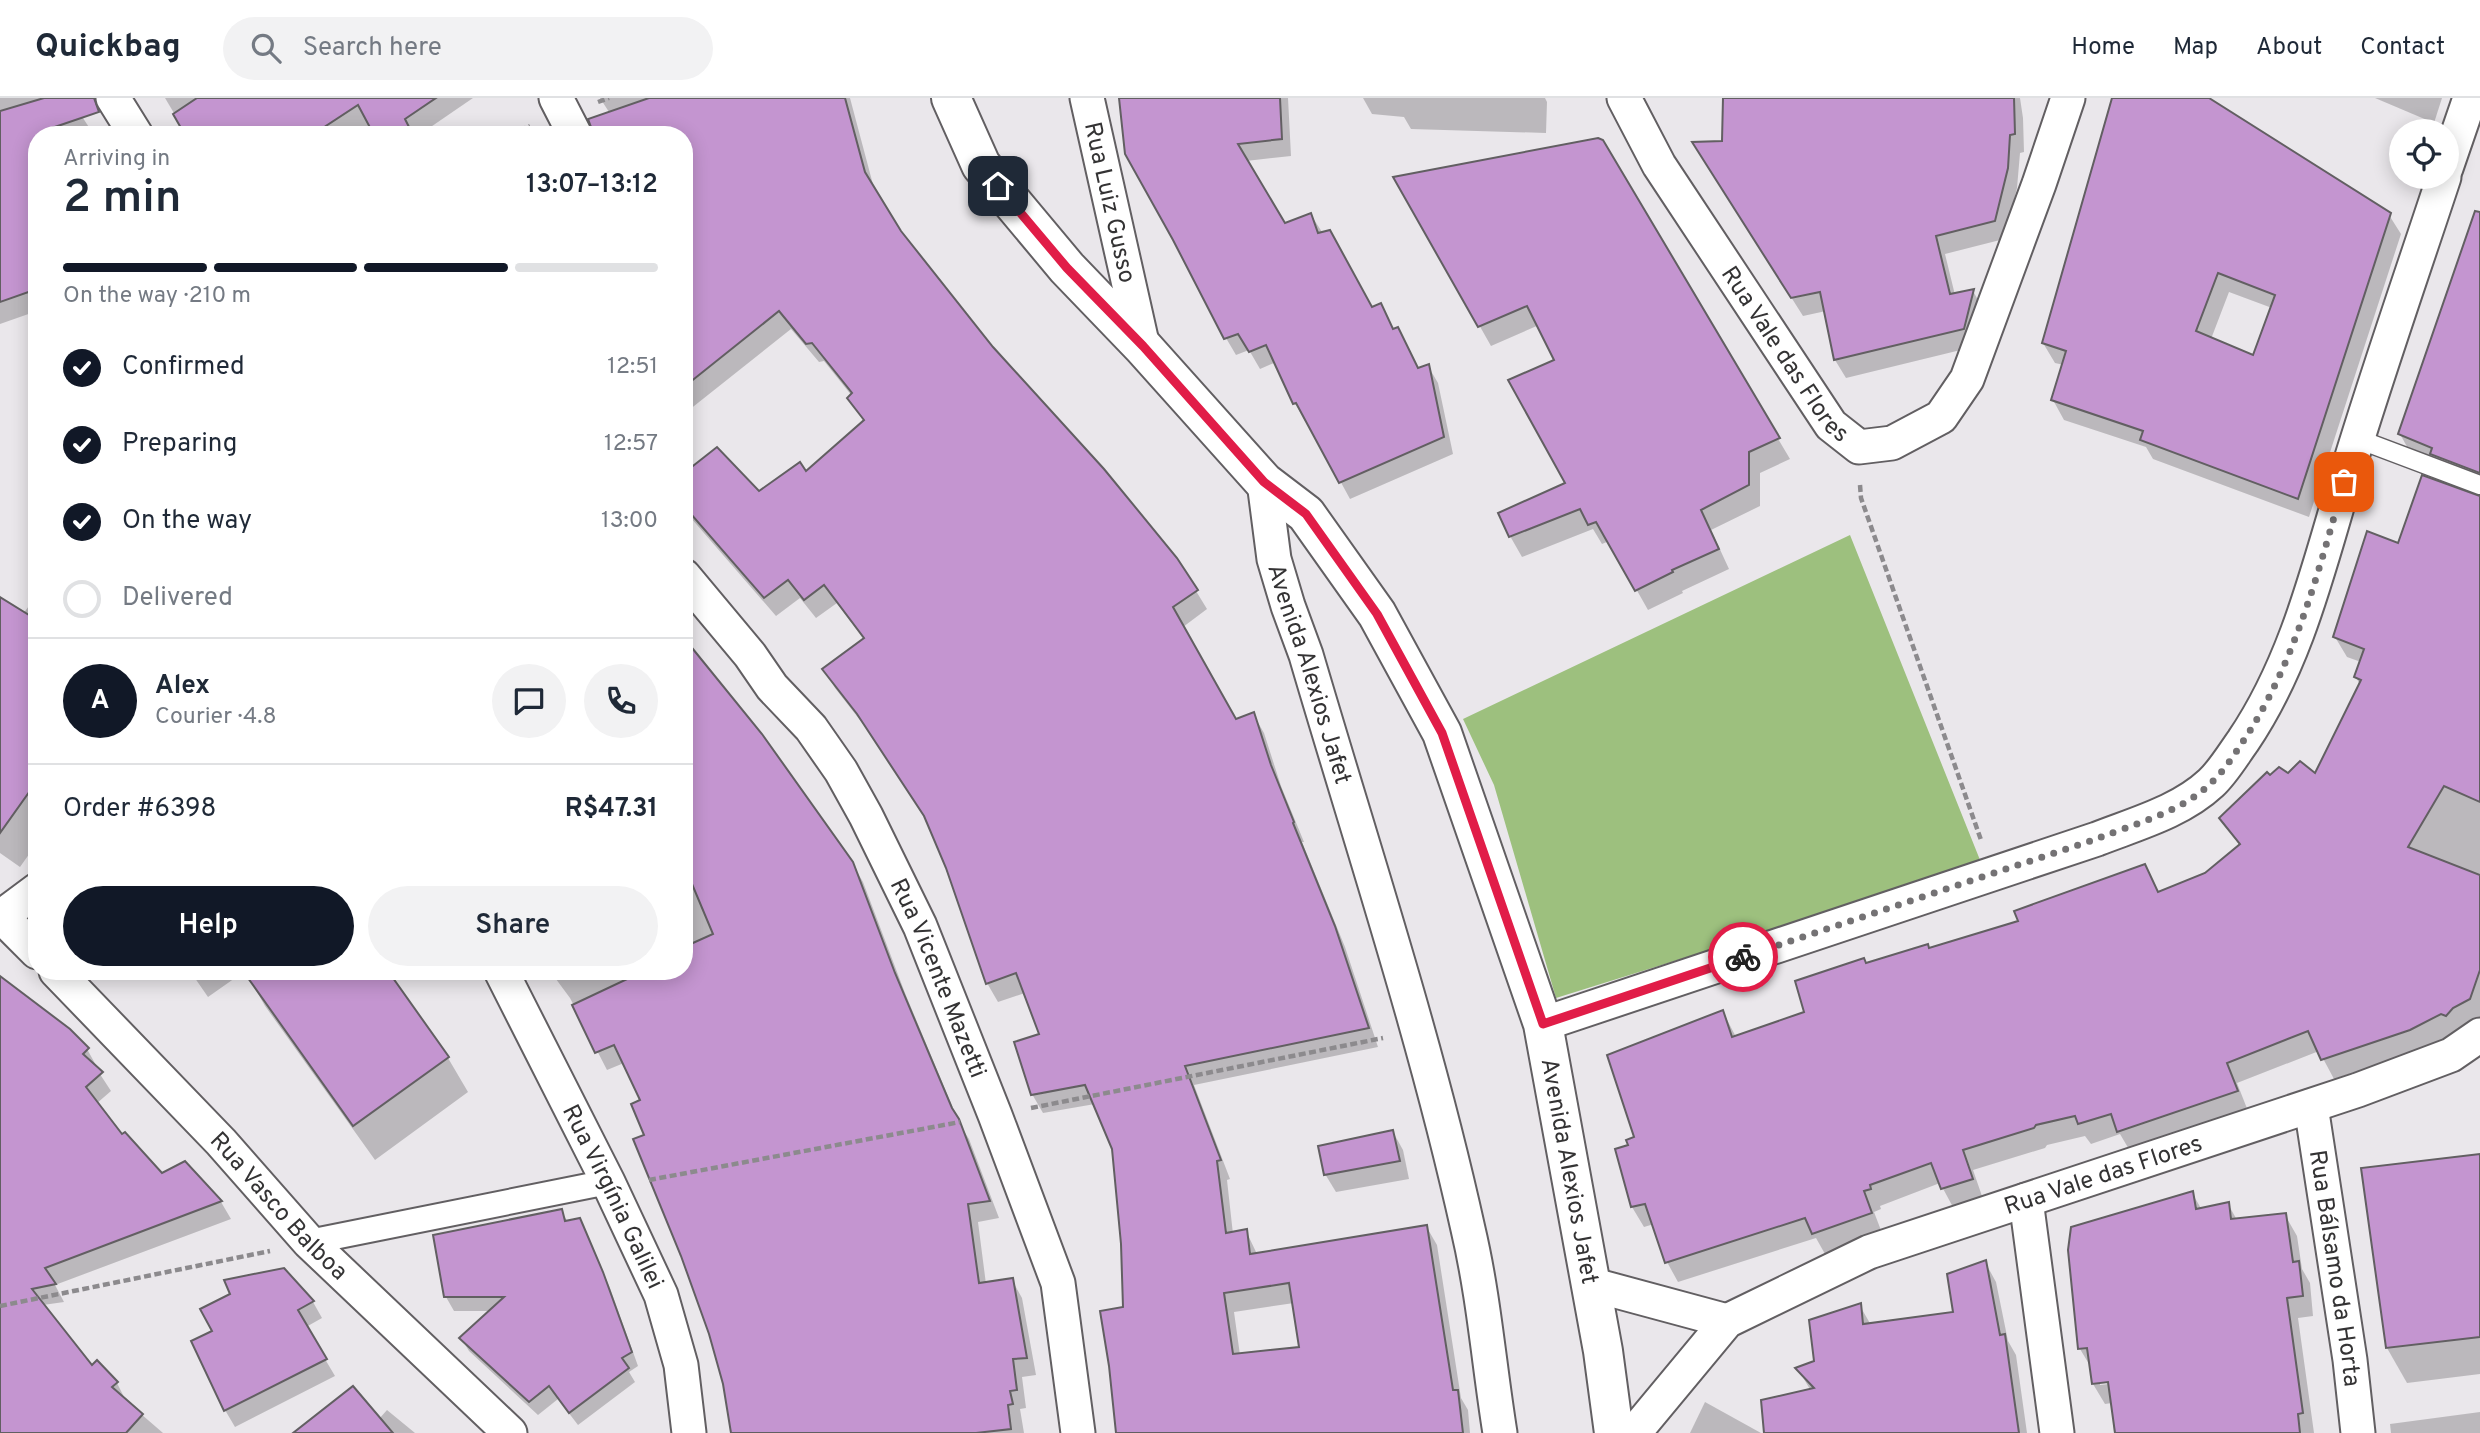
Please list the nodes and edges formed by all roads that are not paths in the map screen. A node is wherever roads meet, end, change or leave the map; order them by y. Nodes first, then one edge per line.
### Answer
1 (113, 98) edge
2 (556, 98) edge
3 (951, 98) edge
4 (1087, 98) edge
5 (1624, 98) edge
6 (2068, 98) edge
7 (2470, 98) edge
8 (130, 126) edge
9 (570, 126) edge
10 (2459, 130) edge
11 (2440, 189) edge
12 (1143, 346) junction
13 (2358, 439) junction
14 (1264, 482) junction
15 (2480, 485) edge
16 (693, 587) edge
17 (28, 896) edge
18 (1, 916) edge
19 (28, 943) edge
20 (65, 980) edge
21 (506, 980) edge
22 (1543, 1024) junction
23 (2480, 1035) edge
24 (2311, 1106) junction
25 (609, 1185) junction
26 (2026, 1200) junction
27 (309, 1242) junction
28 (1590, 1283) junction
29 (1727, 1321) junction
30 (510, 1433) edge
31 (689, 1433) edge
32 (1078, 1433) edge
33 (1500, 1433) edge
34 (1614, 1433) edge
35 (1634, 1433) edge
36 (2056, 1433) edge
37 (2358, 1433) edge

1 - 8 street
2 - 9 street
3 - 12 main road, Avenida Alexios Jafet
4 - 12 street, Rua Luiz Gusso
5 - 6 street, Rua Vale das Flores
7 - 10 street
11 - 13 street
12 - 14 main road, Avenida Alexios Jafet
13 - 15 lane
13 - 22 street
14 - 22 main road, Avenida Alexios Jafet
14 - 33 street, Avenida Alexios Jafet
16 - 32 street, Rua Vicente Mazetti
17 - 18 street
18 - 19 street
20 - 27 street, Rua Vasco Balboa
21 - 25 street, Rua Virgínia Galilei
22 - 28 main road, Avenida Alexios Jafet
23 - 24 street, Rua Vale das Flores
24 - 26 street, Rua Vale das Flores
24 - 37 street, Rua Bálsamo da Horta
25 - 27 street
25 - 31 street, Rua Virgínia Galilei
26 - 29 street, Rua Vale das Flores
26 - 36 street
27 - 30 street, Rua Vasco Balboa
28 - 29 street
28 - 34 main road, Avenida Alexios Jafet
29 - 35 street, Rua Vale das Flores

